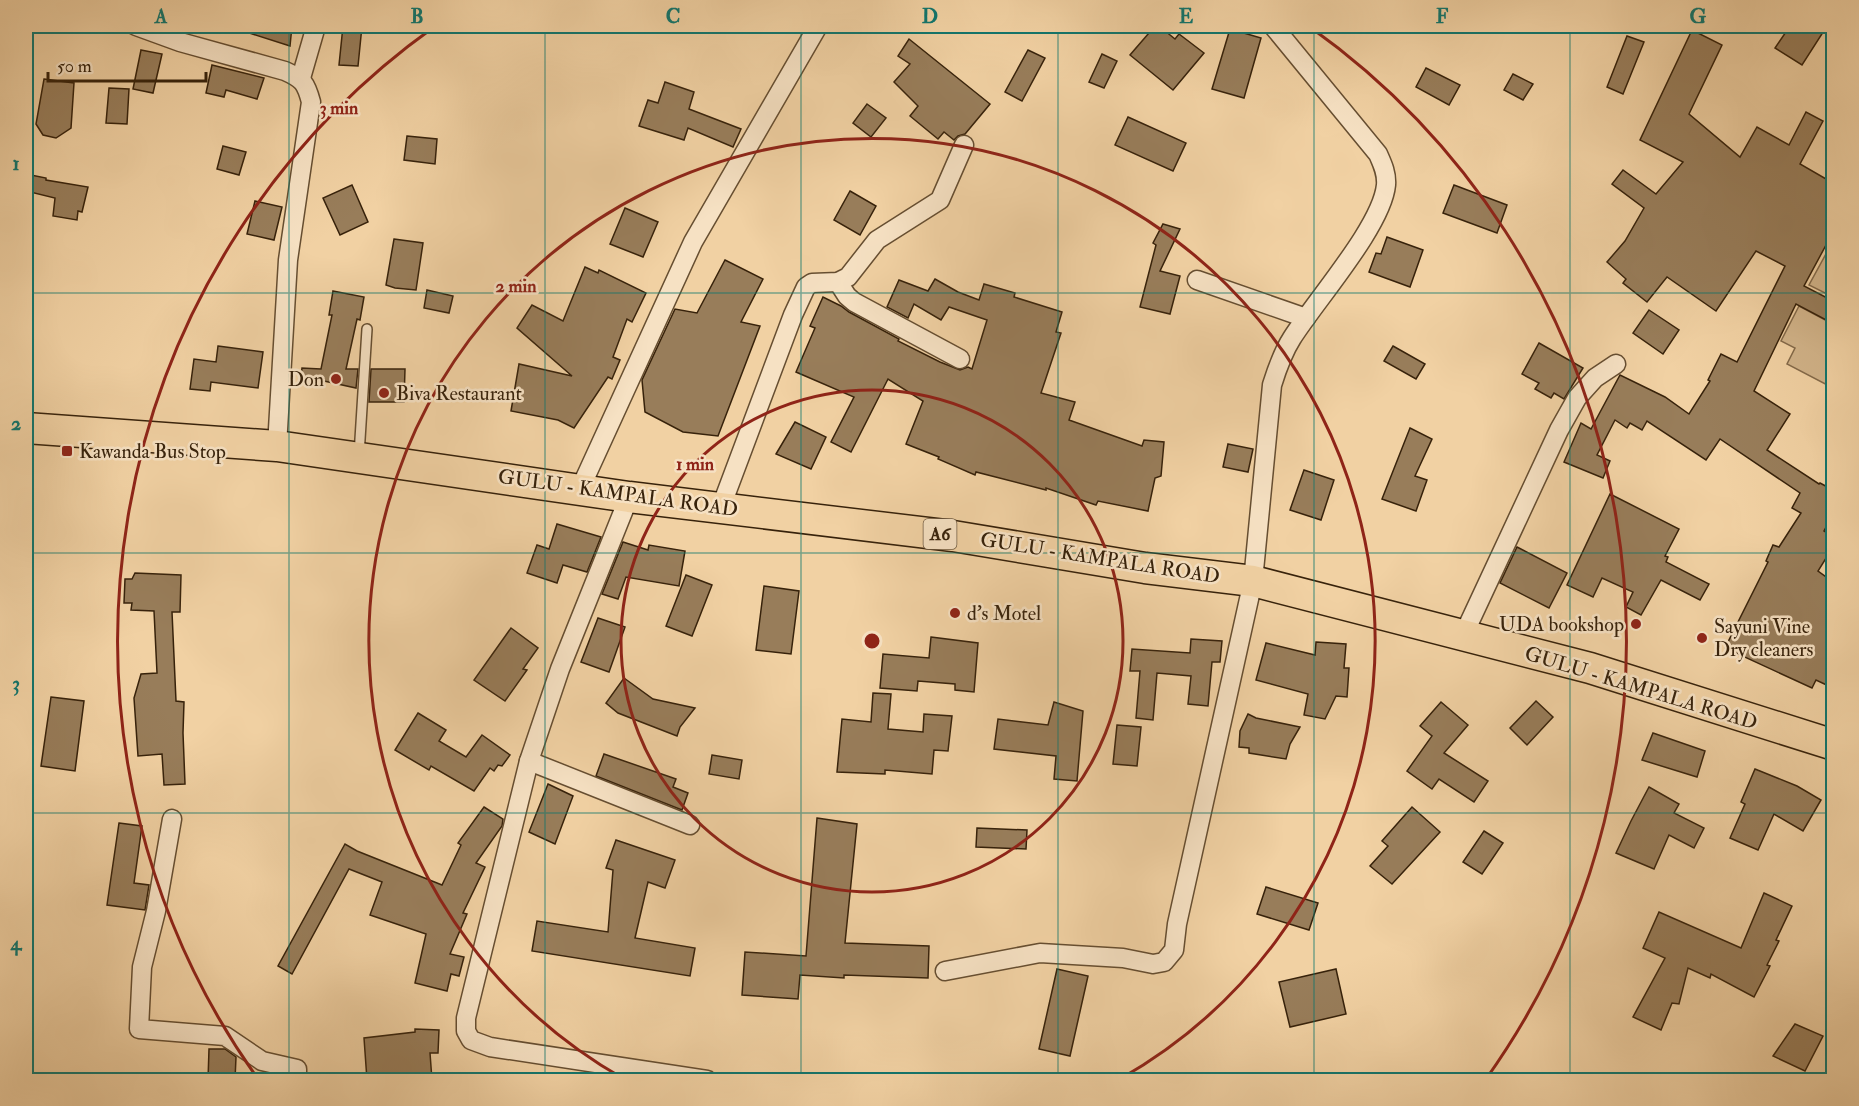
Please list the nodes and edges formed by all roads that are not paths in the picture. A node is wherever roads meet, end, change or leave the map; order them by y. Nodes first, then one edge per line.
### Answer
1 (136, 26) edge
2 (316, 26) edge
3 (818, 26) edge
4 (1273, 26) edge
5 (301, 78) junction
6 (964, 145) dead end
7 (1197, 280) dead end
8 (838, 282) junction
9 (1306, 318) junction
10 (367, 329) dead end
11 (960, 359) dead end
12 (1616, 364) dead end
13 (26, 428) edge
14 (277, 446) junction
15 (358, 458) junction
16 (580, 489) junction
17 (629, 497) junction
18 (721, 507) junction
19 (1253, 581) junction
20 (1462, 636) junction
21 (1833, 746) edge
22 (529, 761) junction
23 (172, 819) dead end
24 (690, 825) dead end
25 (945, 971) dead end
26 (297, 1080) edge
27 (707, 1080) edge

1 - 5 street
2 - 5 street
3 - 16 street
4 - 9 street
5 - 14 street
6 - 8 street
7 - 9 street
8 - 11 street
8 - 18 street
9 - 19 street
10 - 15 lane
12 - 20 street
13 - 14 main road, GULU - KAMPALA ROAD / A6
14 - 15 main road, GULU - KAMPALA ROAD / A6
15 - 16 main road, GULU - KAMPALA ROAD / A6
16 - 17 main road, GULU - KAMPALA ROAD / A6
17 - 18 main road, GULU - KAMPALA ROAD / A6
17 - 22 street
18 - 19 main road, GULU - KAMPALA ROAD / A6
19 - 20 main road, GULU - KAMPALA ROAD / A6
19 - 25 street
20 - 21 main road, GULU - KAMPALA ROAD / A6
22 - 24 street
22 - 27 street
23 - 26 street

